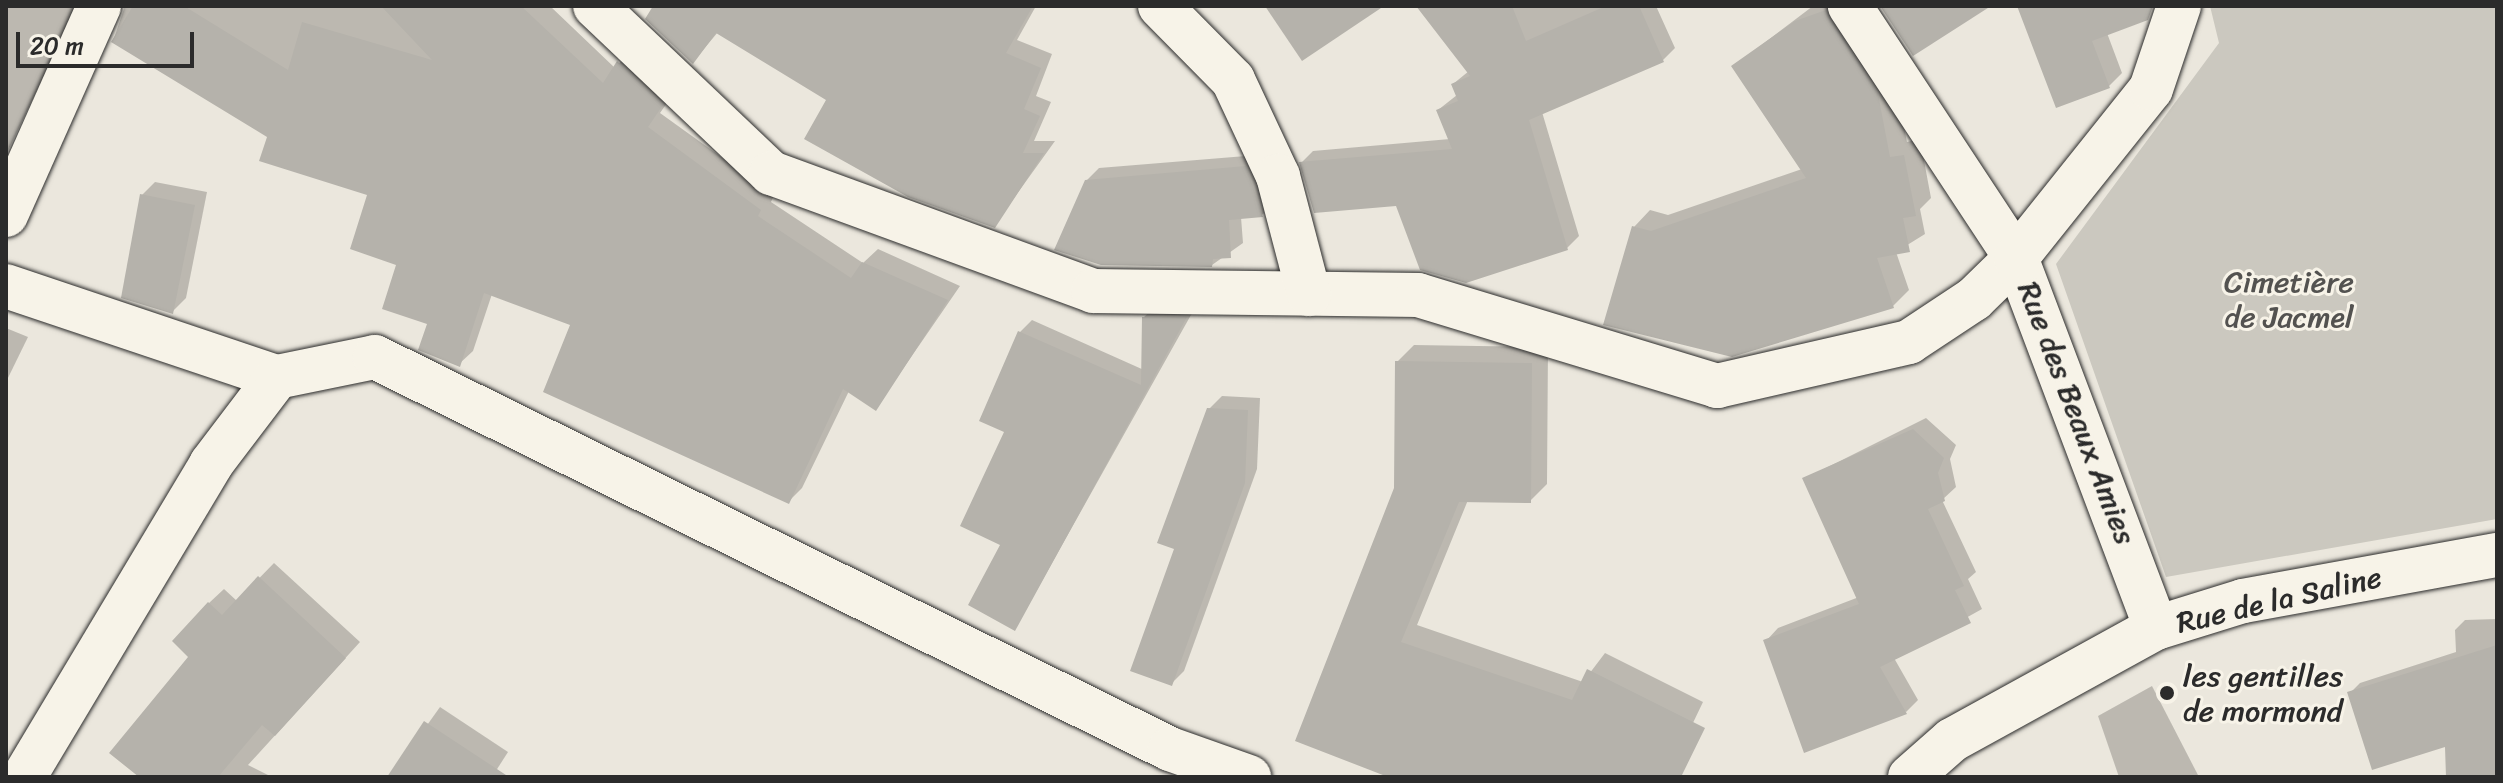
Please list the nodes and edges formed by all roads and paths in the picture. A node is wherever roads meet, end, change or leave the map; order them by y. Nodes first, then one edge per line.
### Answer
1 (99, 6) edge
2 (595, 6) edge
3 (1160, 6) edge
4 (1850, 6) edge
5 (2179, 6) edge
6 (6, 215) edge
7 (2016, 258) junction
8 (6, 286) edge
9 (1309, 294) junction
10 (277, 377) junction
11 (2497, 555) edge
12 (2156, 628) junction
13 (1159, 763) edge
14 (24, 777) edge
15 (1249, 777) edge
16 (1910, 777) edge

1 - 6 street
2 - 9 street
3 - 9 street
4 - 7 street
5 - 7 street, Rue des Beaux Amies
7 - 9 street
7 - 12 street, Rue des Beaux Amies
8 - 10 street
10 - 13 street
10 - 14 street
11 - 12 street, Rue de la Saline
12 - 16 street, Rue de la Saline
13 - 15 street

